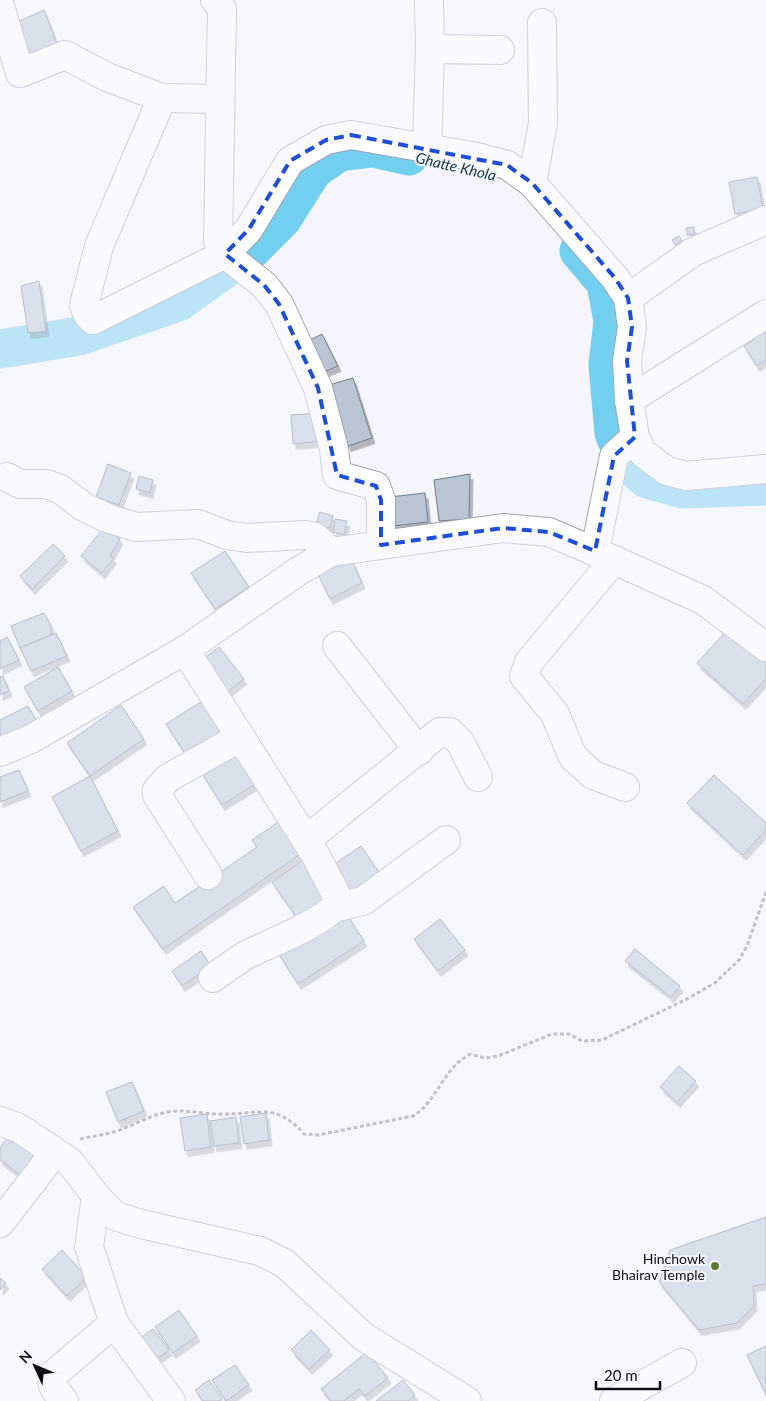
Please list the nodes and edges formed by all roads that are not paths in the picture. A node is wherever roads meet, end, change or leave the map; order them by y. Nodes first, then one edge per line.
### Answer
1 (215, 0) edge
2 (429, 0) edge
3 (0, 6) edge
4 (542, 23) dead end
5 (430, 49) junction
6 (500, 50) dead end
7 (162, 98) junction
8 (219, 99) junction
9 (427, 150) junction
10 (532, 184) junction
11 (766, 220) edge
12 (226, 254) junction
13 (628, 298) junction
14 (766, 314) edge
15 (629, 400) junction
16 (635, 437) junction
17 (766, 469) edge
18 (7, 477) dead end
19 (382, 545) junction
20 (330, 552) junction
21 (604, 555) junction
22 (337, 646) dead end
23 (766, 648) edge
24 (185, 650) junction
25 (240, 737) junction
26 (419, 751) junction
27 (0, 752) edge
28 (478, 778) dead end
29 (625, 787) dead end
30 (306, 840) junction
31 (446, 840) dead end
32 (208, 875) dead end
33 (337, 907) junction
34 (213, 978) dead end
35 (0, 1121) edge
36 (55, 1152) junction
37 (96, 1196) junction
38 (0, 1223) edge
39 (114, 1324) junction
40 (682, 1363) dead end
41 (64, 1401) edge
42 (171, 1401) edge
43 (468, 1401) edge
44 (614, 1401) edge

1 - 8 street
2 - 5 street
3 - 7 street
4 - 10 street
5 - 6 street
5 - 9 street
7 - 8 street
7 - 12 street
8 - 12 street
9 - 10 street
9 - 12 street
10 - 13 street
11 - 13 street
12 - 19 street
13 - 15 street
14 - 15 street
15 - 16 street
16 - 17 street
16 - 21 street
18 - 20 street
19 - 20 street
19 - 21 street
20 - 24 street
21 - 23 street
21 - 29 street
22 - 26 street
24 - 25 street
24 - 27 street
25 - 30 street
25 - 32 street
26 - 28 street
26 - 30 street
30 - 33 street
31 - 33 street
33 - 34 street
35 - 36 street
36 - 37 street
36 - 38 street
37 - 39 street
37 - 43 street
39 - 41 street
39 - 42 street
40 - 44 street

